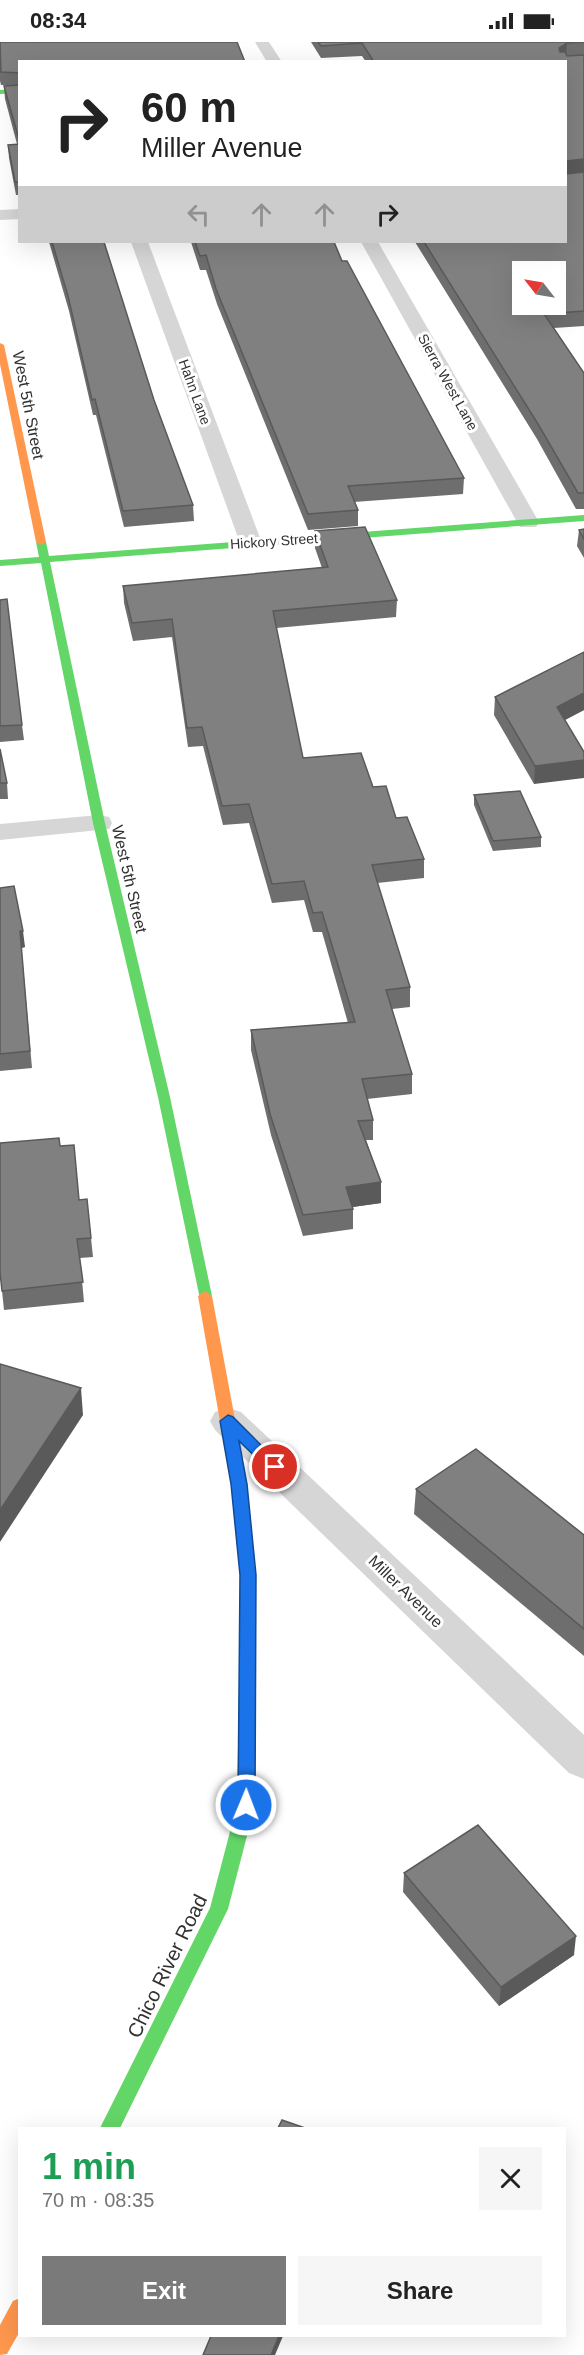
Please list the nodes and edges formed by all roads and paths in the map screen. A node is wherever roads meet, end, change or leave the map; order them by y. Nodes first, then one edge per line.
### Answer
1 (262, 42) edge
2 (274, 60) edge
3 (18, 91) edge
4 (0, 92) edge
5 (18, 214) edge
6 (0, 215) edge
7 (139, 243) edge
8 (370, 243) edge
9 (0, 345) edge
10 (2, 366) edge
11 (584, 518) edge
12 (528, 522) junction
13 (251, 543) junction
14 (43, 559) junction
15 (0, 563) edge
16 (99, 823) junction
17 (0, 832) edge
18 (228, 1421) junction
19 (584, 1761) edge
20 (110, 2127) edge
21 (18, 2312) edge
22 (0, 2347) edge

1 - 2 street
3 - 4 street
5 - 6 street
7 - 13 street, Hahn Lane
8 - 12 street, Sierra West Lane
9 - 10 street, West 5th Street
10 - 14 street, West 5th Street
11 - 12 street, Hickory Street
12 - 13 street, Hickory Street
13 - 14 street, Hickory Street
14 - 15 street, Hickory Street
14 - 16 street, West 5th Street
16 - 17 street
16 - 18 street, West 5th Street
18 - 19 street, Miller Avenue
18 - 20 street, Chico River Road
21 - 22 street

